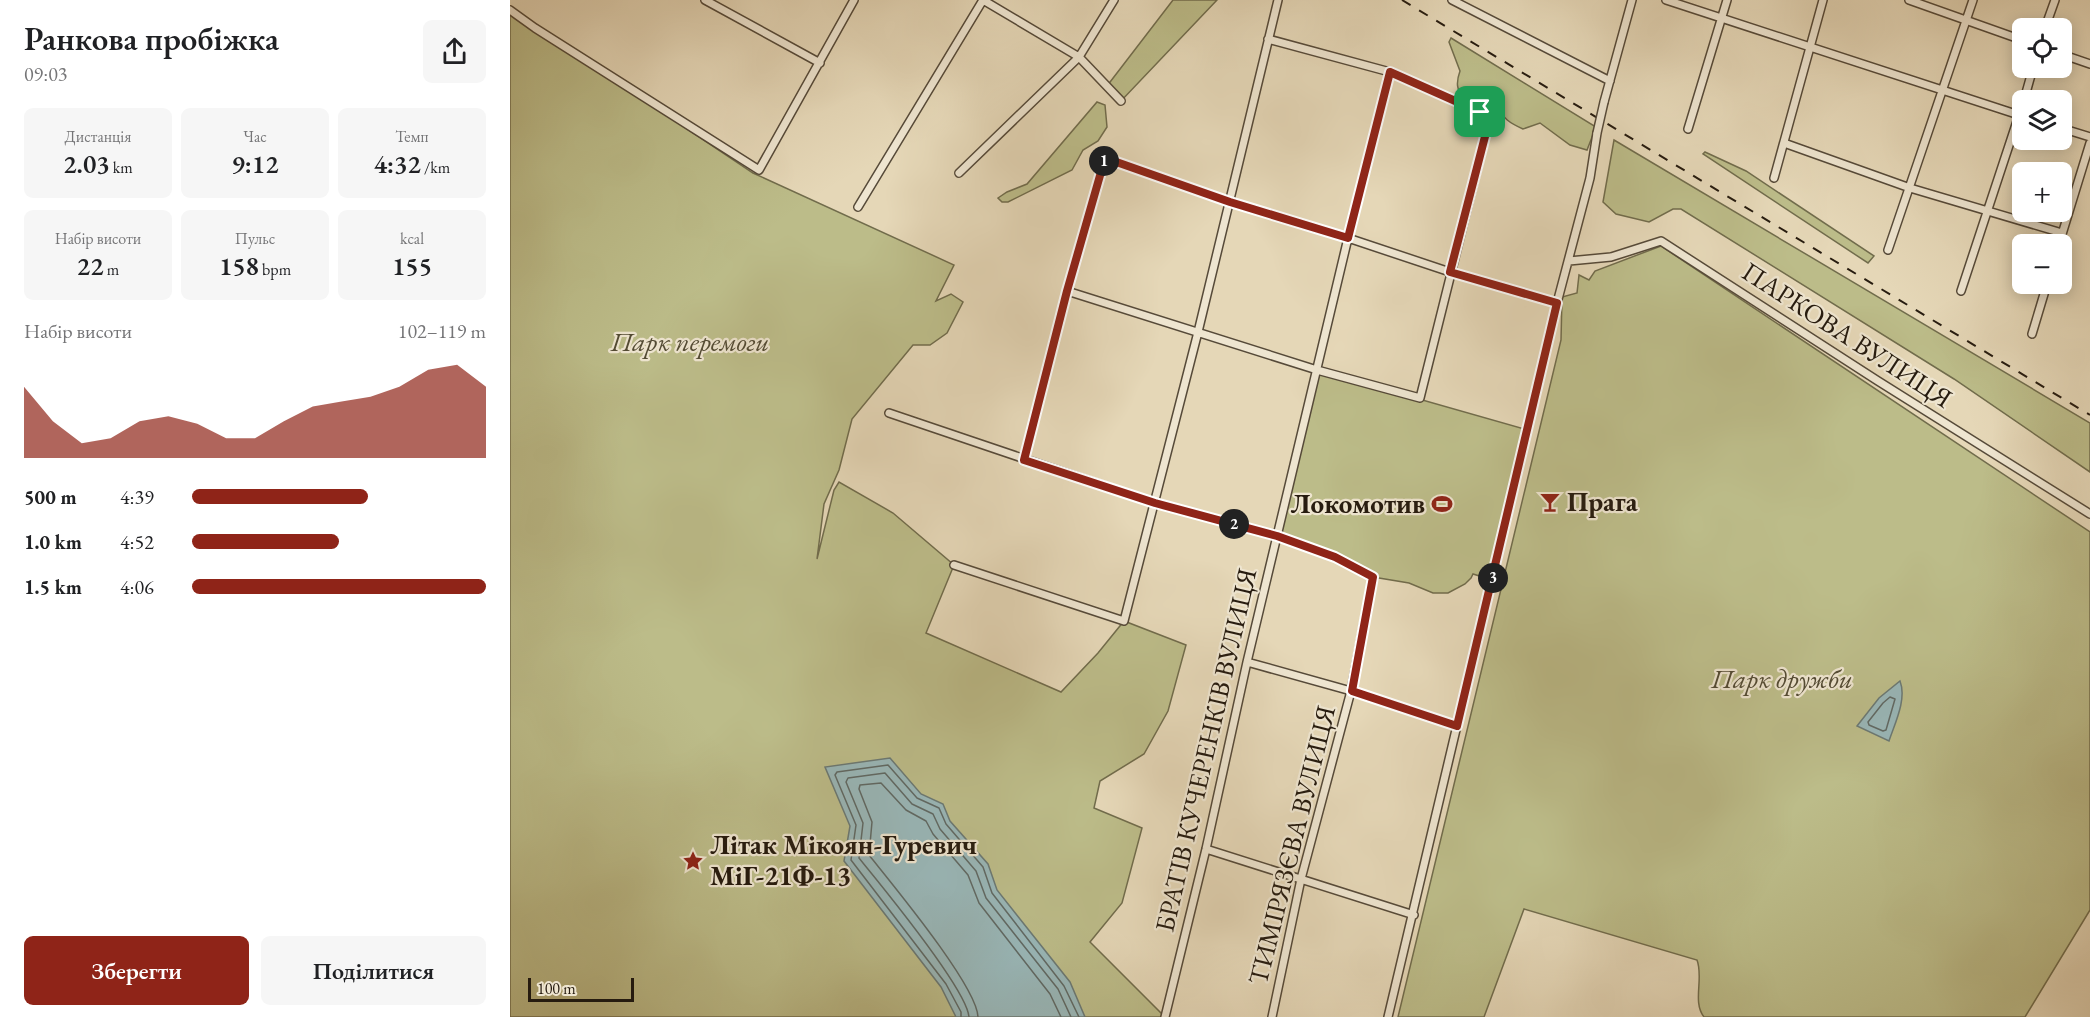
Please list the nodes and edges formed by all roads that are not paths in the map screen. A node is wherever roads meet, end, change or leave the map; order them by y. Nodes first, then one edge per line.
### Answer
1 (705, 0) edge
2 (854, 0) edge
3 (983, 0) edge
4 (1114, 0) edge
5 (1278, 0) edge
6 (1452, 0) edge
7 (1632, 0) edge
8 (1666, 0) edge
9 (1727, 0) edge
10 (1823, 0) edge
11 (1909, 0) edge
12 (1973, 0) edge
13 (2055, 0) edge
14 (1918, 2) edge
15 (510, 10) edge
16 (1722, 18) junction
17 (2049, 18) edge
18 (1966, 21) junction
19 (2012, 37) edge
20 (1268, 39) junction
21 (1809, 46) junction
22 (1079, 57) junction
23 (2072, 58) edge
24 (820, 63) junction
25 (2090, 64) edge
26 (1390, 72) junction
27 (1610, 81) junction
28 (1942, 89) junction
29 (1121, 100) dead end
30 (2012, 113) edge
31 (1688, 129) dead end
32 (2072, 131) edge
33 (2090, 137) edge
34 (2012, 142) edge
35 (1784, 143) junction
36 (2090, 143) edge
37 (959, 173) dead end
38 (1774, 178) dead end
39 (1910, 188) junction
40 (1230, 202) junction
41 (858, 207) dead end
42 (1988, 211) junction
43 (2062, 233) joint
44 (1348, 238) junction
45 (1888, 250) dead end
46 (1569, 261) junction
47 (1450, 272) junction
48 (1067, 291) junction
49 (1961, 291) dead end
50 (2044, 294) edge
51 (1557, 303) junction
52 (1198, 332) junction
53 (2032, 334) dead end
54 (1317, 370) junction
55 (889, 414) dead end
56 (1024, 460) junction
57 (1155, 503) junction
58 (2090, 514) edge
59 (1277, 536) junction
60 (954, 565) dead end
61 (1247, 662) junction
62 (1352, 691) junction
63 (1457, 726) junction
64 (1206, 849) junction
65 (1301, 879) junction
66 (1414, 915) junction
67 (1165, 1017) edge
68 (1272, 1017) edge
69 (1388, 1017) edge

1 - 24 street
2 - 24 street
3 - 22 street
3 - 41 street
4 - 22 street
5 - 20 street
6 - 27 street
7 - 27 street
8 - 16 street
9 - 16 street
10 - 21 street
11 - 14 street
12 - 18 street
13 - 17 street
14 - 18 street
15 - 24 street
16 - 21 street
16 - 31 street
18 - 19 street
18 - 28 street
20 - 26 street
20 - 40 street
21 - 28 street
21 - 35 street
22 - 29 street
22 - 37 street
23 - 25 street
26 - 44 street, БРАТІВ КУЧЕРЕНКІВ ВУЛИЦЯ
26 - 47 street
27 - 46 street, bridge
28 - 30 street
28 - 39 street
32 - 33 street
34 - 42 street
35 - 38 street
35 - 39 street
36 - 43 street
39 - 42 street
39 - 45 street
40 - 44 street
40 - 48 street
40 - 52 street
42 - 43 street
42 - 49 street
44 - 47 street
44 - 54 street, БРАТІВ КУЧЕРЕНКІВ ВУЛИЦЯ
46 - 51 street
46 - 58 street, ПАРКОВА ВУЛИЦЯ
47 - 51 street
47 - 54 street
48 - 52 street
48 - 56 street
50 - 53 street
51 - 63 street
52 - 54 street
52 - 57 street
54 - 59 street, БРАТІВ КУЧЕРЕНКІВ ВУЛИЦЯ
55 - 56 street
56 - 57 street
57 - 59 street
57 - 60 street
59 - 61 street, БРАТІВ КУЧЕРЕНКІВ ВУЛИЦЯ
59 - 62 street, ТИМІРЯЗЄВА ВУЛИЦЯ
61 - 62 street
61 - 64 street, БРАТІВ КУЧЕРЕНКІВ ВУЛИЦЯ
62 - 63 street
62 - 65 street, ТИМІРЯЗЄВА ВУЛИЦЯ
63 - 66 street
64 - 65 street
64 - 67 street, БРАТІВ КУЧЕРЕНКІВ ВУЛИЦЯ
65 - 66 street
65 - 68 street, ТИМІРЯЗЄВА ВУЛИЦЯ
66 - 69 street

